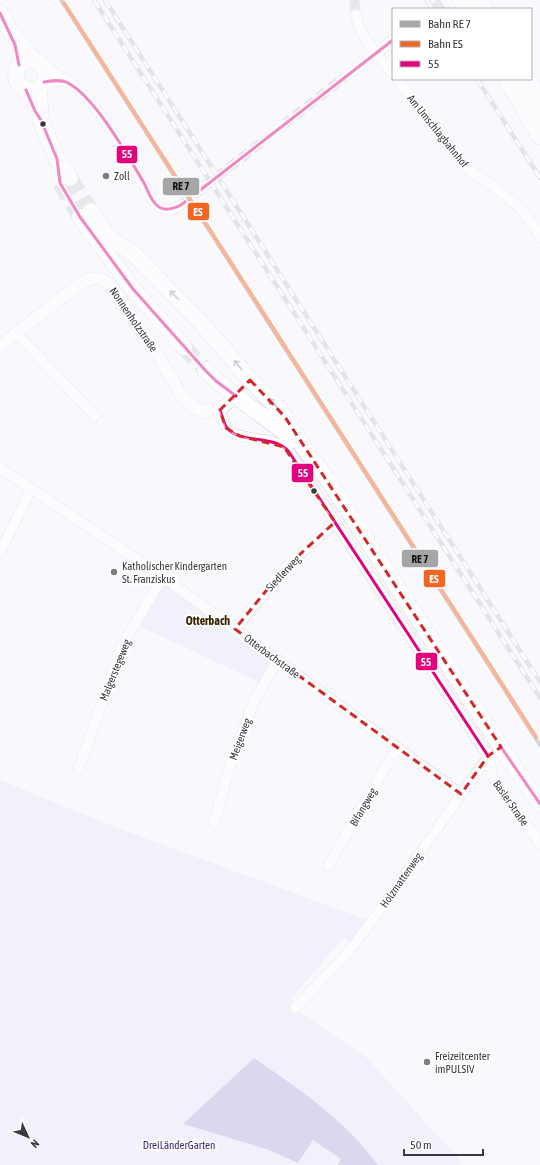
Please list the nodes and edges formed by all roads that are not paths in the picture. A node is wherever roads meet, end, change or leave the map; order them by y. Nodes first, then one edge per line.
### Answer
1 (0, 13) edge
2 (356, 15) tunnel mouth
3 (8, 28) junction
4 (392, 41) edge
5 (377, 52) junction
6 (19, 65) junction
7 (392, 73) edge
8 (346, 76) tunnel mouth
9 (38, 77) junction
10 (398, 80) edge
11 (509, 80) edge
12 (519, 80) edge
13 (527, 80) edge
14 (68, 82) junction
15 (540, 101) edge
16 (540, 116) edge
17 (283, 125) tunnel mouth
18 (540, 135) edge
19 (267, 138) tunnel mouth
20 (65, 181) tunnel mouth
21 (181, 205) tunnel mouth
22 (85, 214) tunnel mouth
23 (540, 236) edge
24 (103, 240) junction
25 (16, 333) junction
26 (0, 346) edge
27 (184, 347) tunnel mouth
28 (206, 370) tunnel mouth
29 (250, 380) junction
30 (236, 396) junction
31 (220, 410) junction
32 (94, 416) dead end
33 (303, 447) junction
34 (0, 468) edge
35 (31, 489) junction
36 (335, 522) junction
37 (0, 552) edge
38 (164, 577) junction
39 (235, 629) junction
40 (278, 660) junction
41 (397, 747) junction
42 (501, 747) junction
43 (488, 756) junction
44 (79, 768) dead end
45 (460, 794) junction
46 (540, 804) edge
47 (214, 822) dead end
48 (540, 844) edge
49 (328, 866) dead end
50 (295, 1008) dead end

1 - 3 main road
2 - 5 street
3 - 6 main road
3 - 9 main road
4 - 5 street
5 - 7 street
5 - 8 street
6 - 9 main road
6 - 9 main road
9 - 14 street
9 - 14 street
9 - 20 main road
10 - 23 street, Am Umschlagbahnhof
11 - 18 highway
12 - 16 street
13 - 15 highway
14 - 21 street
17 - 19 street
22 - 24 main road
24 - 27 main road
29 -> 24 main road
25 - 26 street, Nonnenholzstraße
25 - 31 street, Nonnenholzstraße
25 - 32 street
28 - 30 main road
29 - 30 main road
33 -> 29 main road
30 - 31 street
30 - 33 main road
31 - 36 street, Basler Straße
33 - 42 main road
34 - 35 street, Otterbachstraße
35 - 37 street
35 - 38 street, Otterbachstraße
36 - 39 street, Siedlerweg
36 - 43 street, Basler Straße
38 - 39 street, Otterbachstraße
38 - 44 street, Malgerstegeweg
39 - 40 street, Otterbachstraße
40 - 41 street, Otterbachstraße
40 - 47 street, Meigerweg
41 - 45 street, Otterbachstraße
41 - 49 street, Bifangweg
42 - 43 street, Holzmattenweg
42 - 46 main road
43 - 45 street, Holzmattenweg
43 - 48 street, Basler Straße
45 - 50 street, Holzmattenweg

